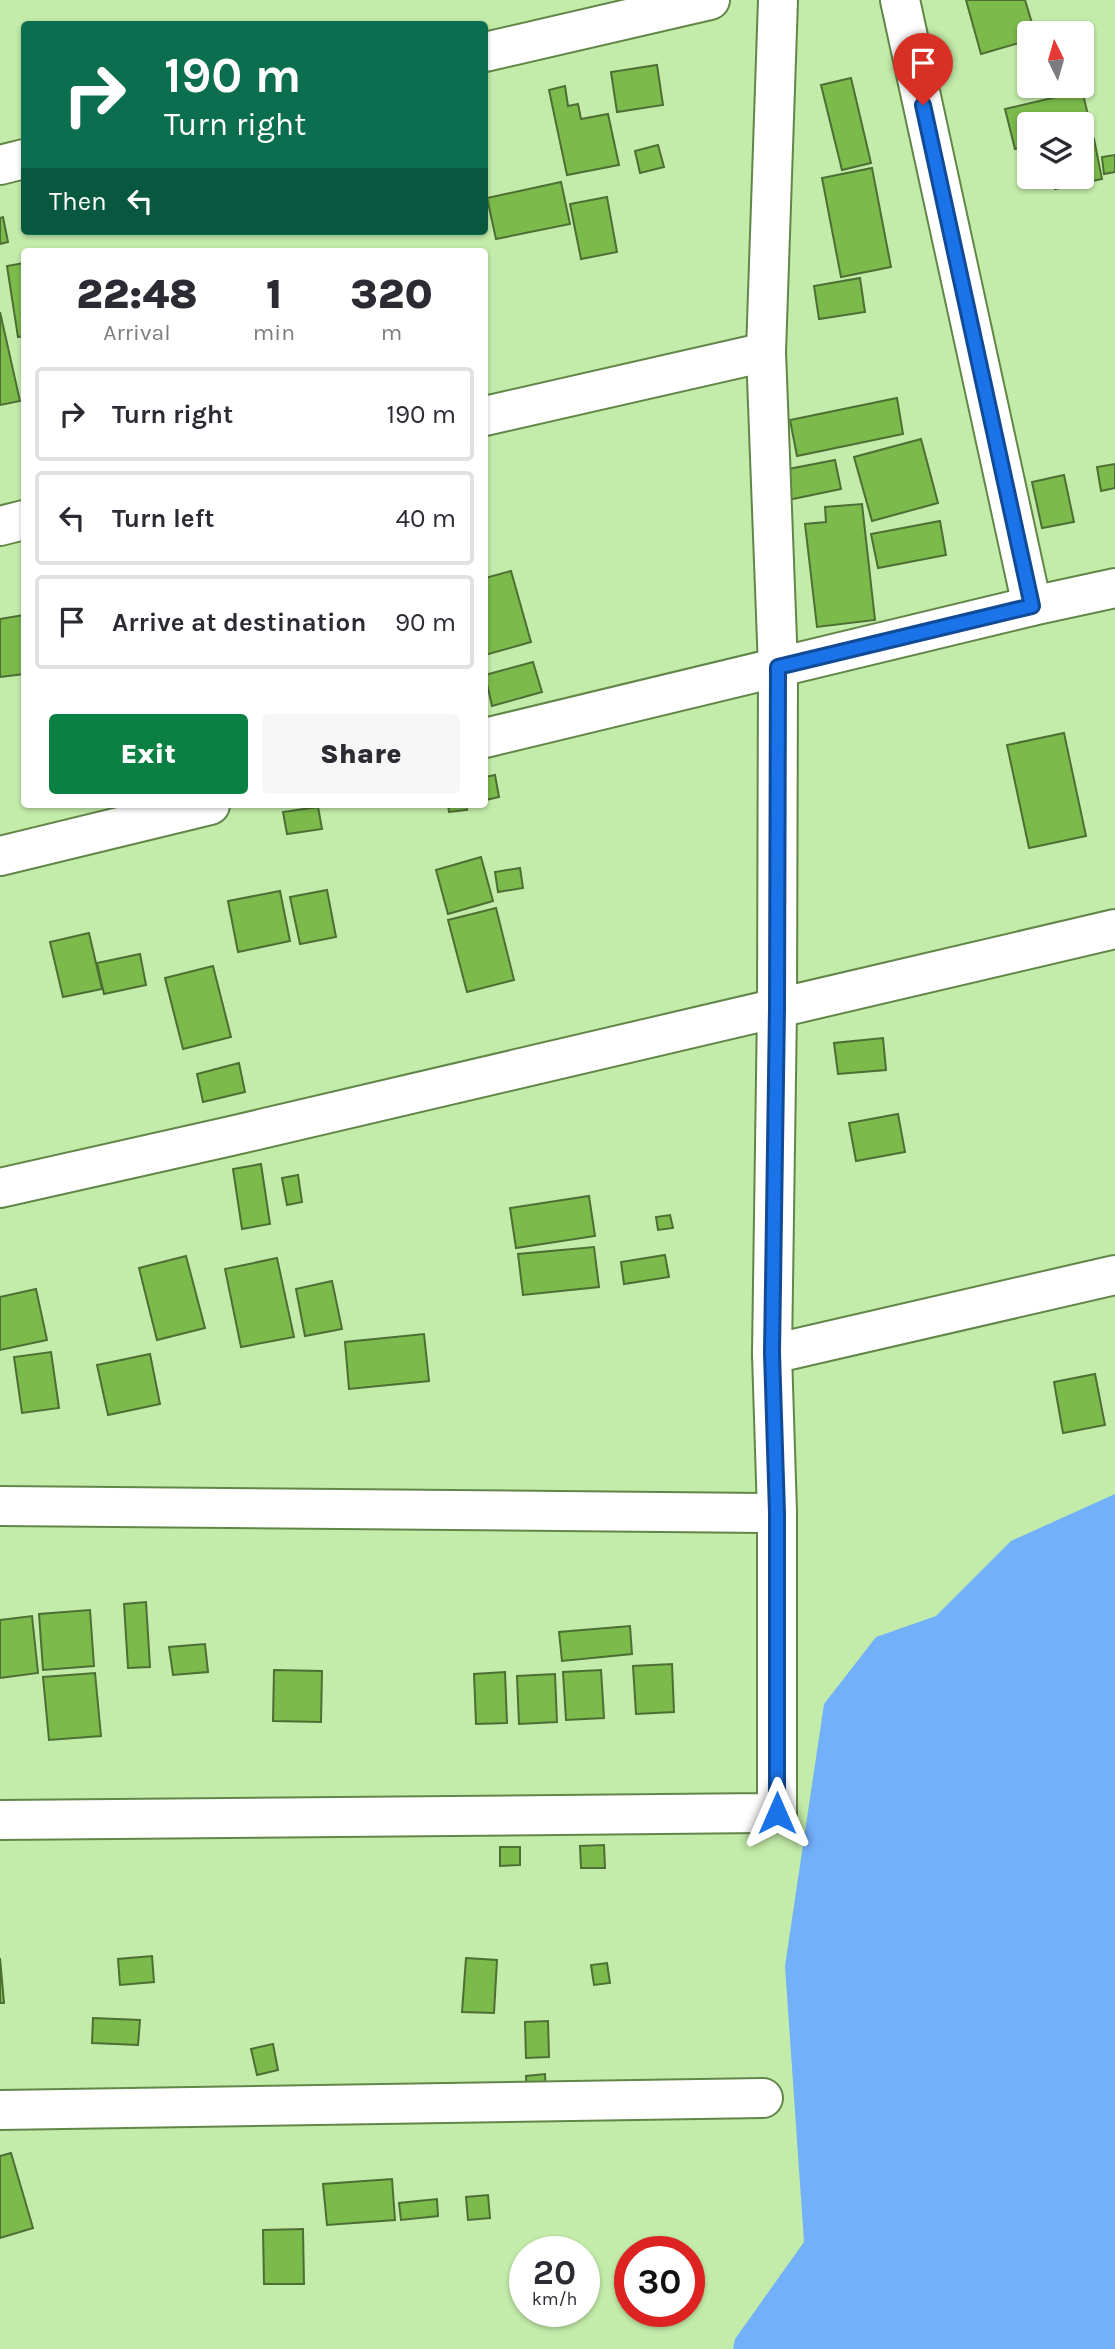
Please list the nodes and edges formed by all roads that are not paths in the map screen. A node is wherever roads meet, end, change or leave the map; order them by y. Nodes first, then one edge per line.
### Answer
1 (709, 0) edge
2 (778, 0) edge
3 (901, 0) edge
4 (488, 51) edge
5 (21, 160) edge
6 (0, 165) edge
7 (766, 352) junction
8 (488, 415) edge
9 (21, 521) edge
10 (0, 526) edge
11 (1115, 588) edge
12 (1032, 606) junction
13 (778, 667) junction
14 (488, 737) edge
15 (198, 808) edge
16 (0, 856) edge
17 (1115, 929) edge
18 (777, 1009) junction
19 (0, 1188) edge
20 (1115, 1275) edge
21 (772, 1353) junction
22 (0, 1506) edge
23 (777, 1513) junction
24 (0, 1820) edge
25 (763, 2098) dead end
26 (0, 2110) edge

1 - 4 street
2 - 7 street
3 - 12 street
5 - 6 street
7 - 8 street
7 - 13 street
9 - 10 street
11 - 12 street
12 - 13 street
13 - 14 street
13 - 18 street
15 - 16 street
17 - 18 street
18 - 19 street
18 - 21 street
20 - 21 street
21 - 23 street
22 - 23 street
23 - 24 street
25 - 26 street

